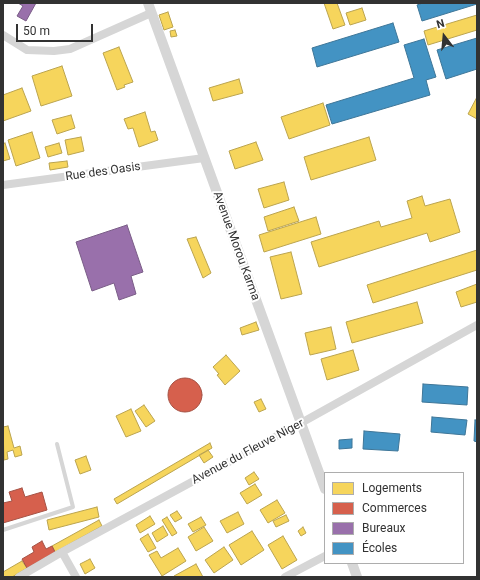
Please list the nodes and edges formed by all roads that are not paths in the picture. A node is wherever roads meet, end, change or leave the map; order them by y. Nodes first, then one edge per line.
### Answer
1 (148, 3) edge
2 (151, 13) junction
3 (3, 35) edge
4 (204, 158) junction
5 (3, 185) edge
6 (477, 325) edge
7 (301, 423) junction
8 (57, 444) dead end
9 (324, 486) edge
10 (3, 530) edge
11 (62, 552) junction
12 (324, 557) edge
13 (352, 564) edge
14 (19, 577) edge
15 (76, 577) edge
16 (285, 577) edge
17 (357, 577) edge

1 - 2 street, Avenue Morou Karma
2 - 3 street
2 - 4 street, Avenue Morou Karma
4 - 5 street, Rue des Oasis
4 - 7 street, Avenue Morou Karma
6 - 7 street, Avenue du Fleuve Niger
7 - 9 street, Avenue Morou Karma
7 - 11 street, Avenue du Fleuve Niger
8 - 10 lane
11 - 14 street, Avenue du Fleuve Niger
11 - 15 street
12 - 16 street
13 - 17 street

